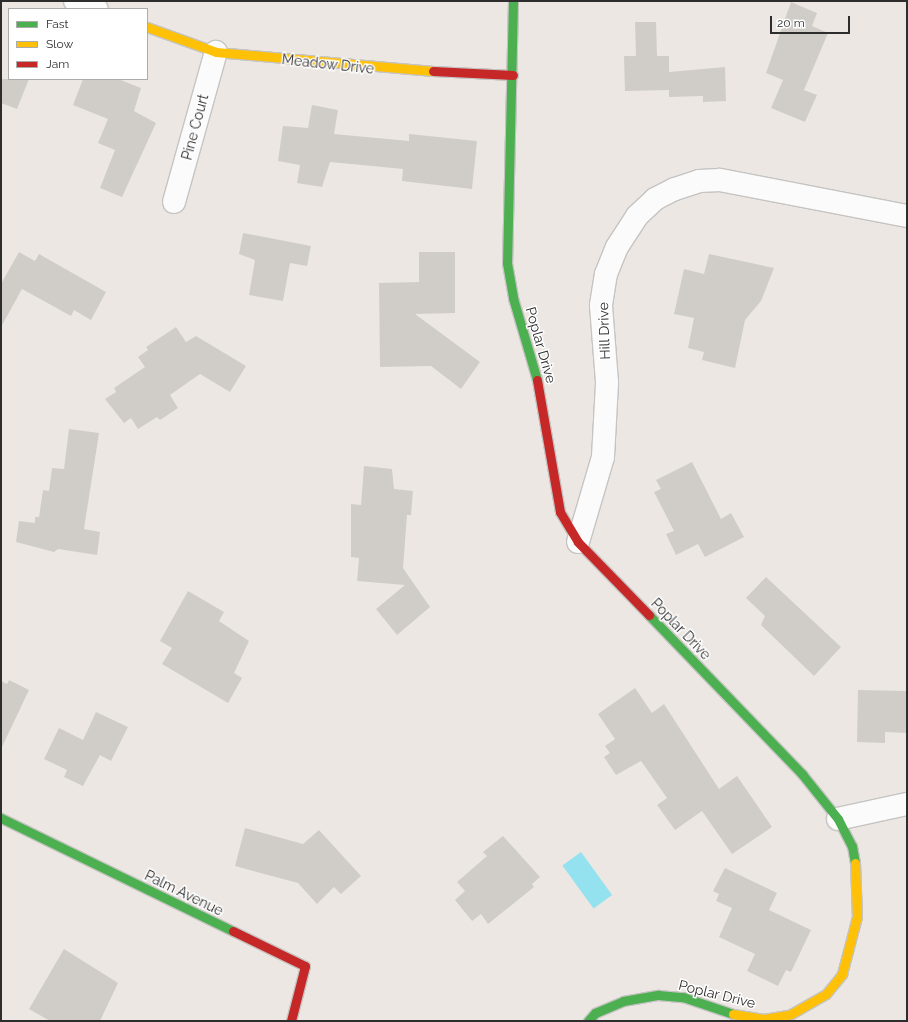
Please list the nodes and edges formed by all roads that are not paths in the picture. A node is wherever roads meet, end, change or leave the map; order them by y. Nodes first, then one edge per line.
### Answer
1 (75, 1) edge
2 (513, 1) edge
3 (94, 8) edge
4 (148, 27) edge
5 (216, 52) junction
6 (513, 76) junction
7 (174, 202) dead end
8 (907, 216) edge
9 (578, 542) junction
10 (907, 804) edge
11 (1, 818) edge
12 (838, 819) junction
13 (292, 1021) edge
14 (588, 1021) edge

1 - 3 street
2 - 6 street, Poplar Drive
4 - 5 street, Meadow Drive
5 - 6 street, Meadow Drive
5 - 7 street, Pine Court
6 - 9 street, Poplar Drive
8 - 9 street, Hill Drive
9 - 12 street, Poplar Drive
10 - 12 street
11 - 13 street, Palm Avenue
12 - 14 street, Poplar Drive

